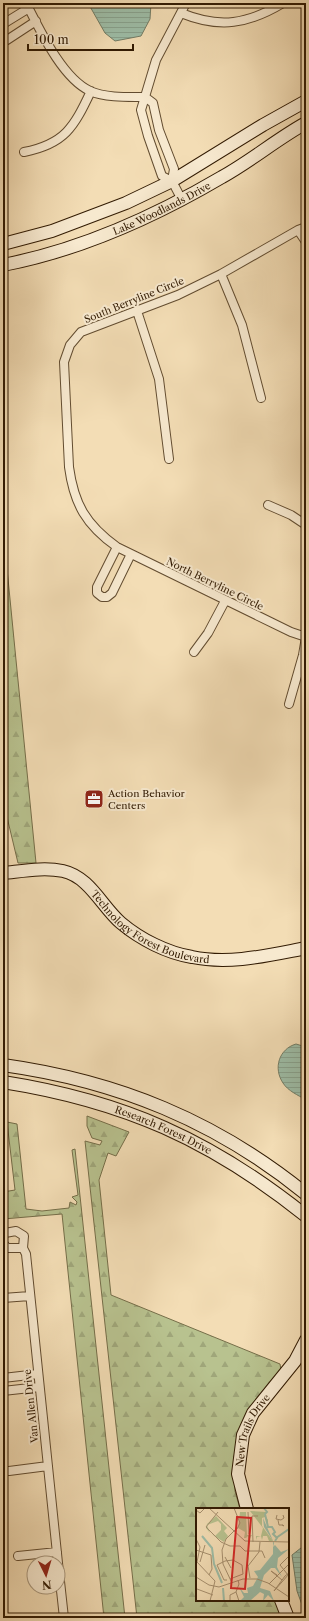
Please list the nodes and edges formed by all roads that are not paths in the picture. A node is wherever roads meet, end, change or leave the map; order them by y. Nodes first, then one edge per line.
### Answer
1 (186, 3) edge
2 (283, 3) edge
3 (27, 5) edge
4 (181, 13) junction
5 (36, 22) junction
6 (3, 24) edge
7 (3, 38) edge
8 (91, 91) junction
9 (145, 97) junction
10 (304, 106) edge
11 (306, 123) edge
12 (24, 152) dead end
13 (172, 181) junction
14 (182, 200) junction
15 (306, 222) edge
16 (302, 229) edge
17 (306, 242) edge
18 (3, 244) edge
19 (3, 265) edge
20 (221, 274) junction
21 (137, 311) junction
22 (261, 398) dead end
23 (169, 459) dead end
24 (268, 505) dead end
25 (306, 525) edge
26 (117, 547) junction
27 (131, 554) junction
28 (225, 601) junction
29 (306, 637) edge
30 (194, 652) dead end
31 (289, 704) dead end
32 (3, 873) edge
33 (306, 948) edge
34 (3, 1065) edge
35 (3, 1082) edge
36 (306, 1194) edge
37 (306, 1216) edge
38 (3, 1237) edge
39 (3, 1243) edge
40 (23, 1248) junction
41 (30, 1296) junction
42 (3, 1298) edge
43 (306, 1340) edge
44 (306, 1353) edge
45 (295, 1361) junction
46 (38, 1374) junction
47 (3, 1378) edge
48 (39, 1387) junction
49 (3, 1391) edge
50 (48, 1466) junction
51 (9, 1471) dead end
52 (247, 1508) edge
53 (57, 1552) junction
54 (57, 1555) edge
55 (18, 1556) dead end
56 (61, 1595) edge
57 (281, 1601) edge
58 (64, 1618) edge
59 (288, 1618) edge

1 - 4 street
2 - 4 street
3 - 5 street
3 - 6 street
4 - 9 street
5 - 7 street
5 - 8 street
8 - 9 street
8 - 12 street
9 - 13 street
9 - 13 street
10 - 13 main road, Lake Woodlands Drive
11 - 14 main road, Lake Woodlands Drive
13 - 14 street
13 - 18 main road, Lake Woodlands Drive
14 - 19 main road, Lake Woodlands Drive
15 - 16 street, South Berryline Circle
16 - 17 street
16 - 20 street, South Berryline Circle
20 - 21 street, South Berryline Circle
20 - 22 street
21 - 23 street
21 - 26 street, South Berryline Circle
24 - 25 street
26 - 27 street, North Berryline Circle
26 - 27 street
27 - 28 street, North Berryline Circle
28 - 29 street, North Berryline Circle
28 - 30 street
29 - 31 street
32 - 33 main road, Technology Forest Boulevard
34 - 36 main road, Research Forest Drive
35 - 37 main road, Research Forest Drive
38 - 40 street, Van Allen Drive
39 - 40 street
40 - 41 street, Van Allen Drive
41 - 42 street
41 - 46 street, Van Allen Drive
43 - 45 main road, New Trails Drive
44 - 45 main road, New Trails Drive
45 - 52 main road, New Trails Drive
46 - 47 street
46 - 48 street, Van Allen Drive
48 - 49 street
48 - 50 street, Van Allen Drive
50 - 51 street
50 - 53 street, Van Allen Drive
53 - 54 street, Van Allen Drive
53 - 55 street
56 - 58 street, Van Allen Drive
57 - 59 main road

